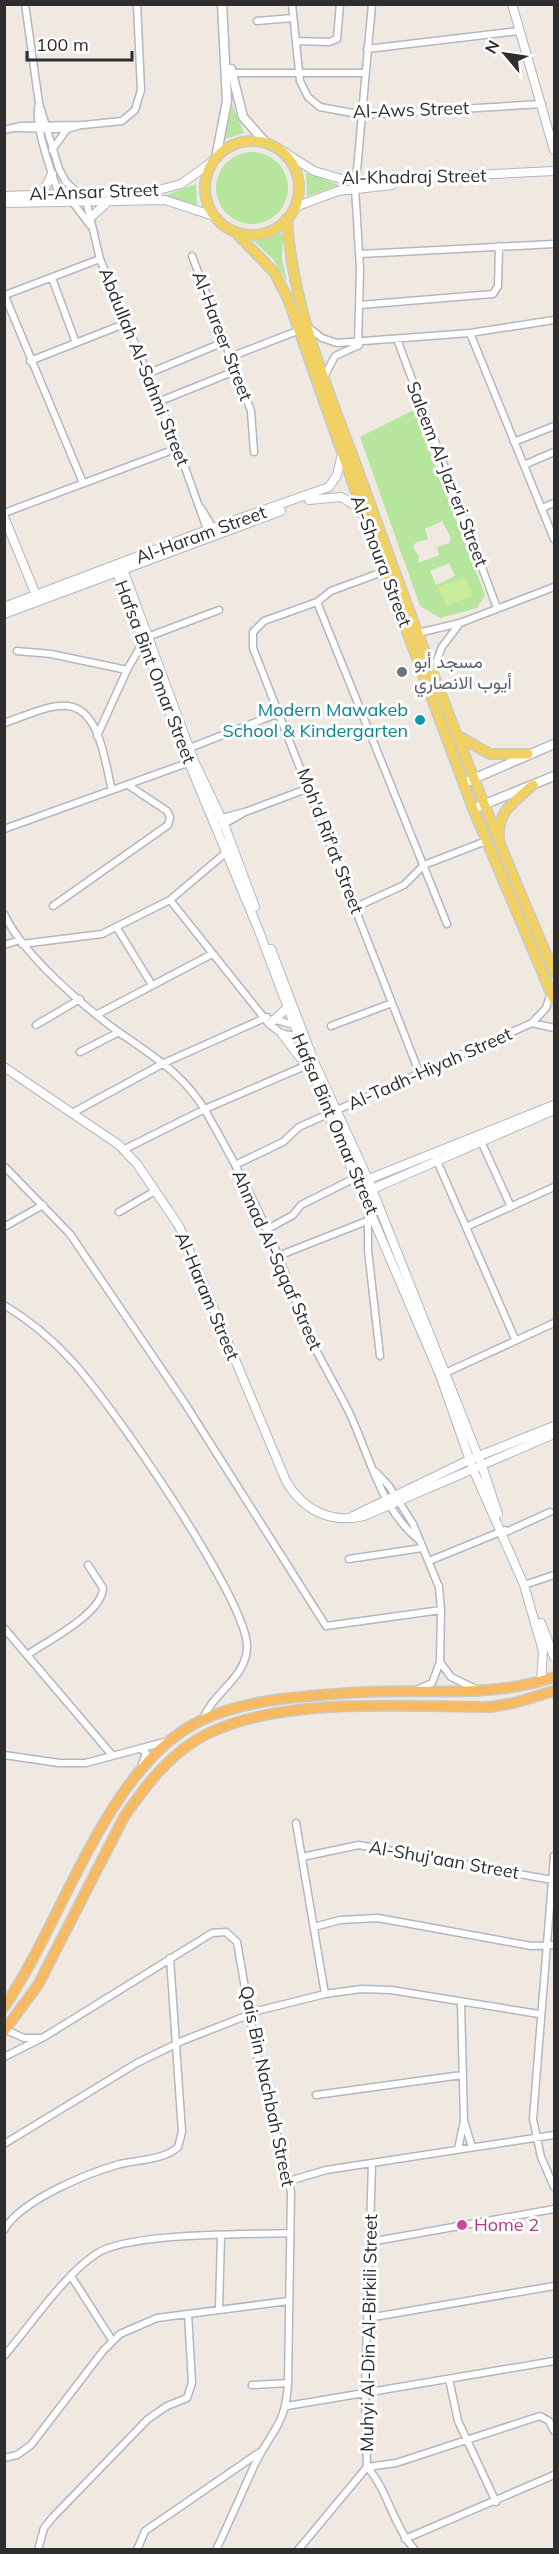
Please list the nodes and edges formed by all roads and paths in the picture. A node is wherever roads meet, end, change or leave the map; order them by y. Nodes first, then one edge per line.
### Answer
1 (25, 4) edge
2 (136, 4) edge
3 (224, 4) edge
4 (291, 4) edge
5 (340, 4) edge
6 (372, 4) edge
7 (512, 4) edge
8 (292, 18) junction
9 (257, 21) dead end
10 (519, 31) junction
11 (296, 41) junction
12 (367, 49) junction
13 (299, 72) junction
14 (231, 73) junction
15 (364, 73) junction
16 (542, 104) junction
17 (363, 114) junction
18 (83, 125) junction
19 (44, 127) junction
20 (67, 129) junction
21 (4, 130) edge
22 (265, 142) junction
23 (52, 150) junction
24 (281, 150) junction
25 (555, 150) edge
26 (214, 160) junction
27 (555, 171) edge
28 (52, 174) junction
29 (555, 176) edge
30 (355, 184) junction
31 (58, 192) junction
32 (79, 192) junction
33 (42, 194) junction
34 (4, 196) edge
35 (86, 200) junction
36 (110, 200) junction
37 (72, 201) junction
38 (4, 203) edge
39 (295, 207) junction
40 (214, 216) junction
41 (287, 218) junction
42 (91, 221) junction
43 (235, 232) junction
44 (555, 244) edge
45 (499, 246) junction
46 (360, 254) junction
47 (192, 256) dead end
48 (100, 259) junction
49 (52, 278) junction
50 (5, 295) edge
51 (360, 305) junction
52 (555, 320) edge
53 (124, 324) junction
54 (304, 328) junction
55 (470, 333) junction
56 (397, 339) junction
57 (224, 342) junction
58 (76, 343) junction
59 (358, 344) junction
60 (230, 357) junction
61 (30, 361) junction
62 (235, 371) junction
63 (147, 374) junction
64 (324, 377) junction
65 (158, 402) junction
66 (555, 426) edge
67 (514, 442) junction
68 (178, 448) junction
69 (254, 452) dead end
70 (555, 452) edge
71 (342, 454) junction
72 (524, 465) junction
73 (82, 483) junction
74 (555, 503) edge
75 (542, 508) junction
76 (361, 509) junction
77 (4, 515) edge
78 (211, 532) junction
79 (555, 539) edge
80 (120, 569) junction
81 (385, 572) junction
82 (555, 587) edge
83 (37, 599) junction
84 (317, 602) junction
85 (4, 607) edge
86 (497, 608) junction
87 (219, 610) dead end
88 (4, 615) edge
89 (460, 623) junction
90 (418, 633) junction
91 (146, 639) junction
92 (17, 651) dead end
93 (127, 670) junction
94 (433, 670) junction
95 (279, 713) junction
96 (4, 723) edge
97 (458, 735) junction
98 (97, 736) junction
99 (555, 744) edge
100 (187, 749) junction
101 (528, 754) junction
102 (191, 762) junction
103 (555, 776) edge
104 (476, 777) junction
105 (464, 783) junction
106 (129, 785) junction
107 (533, 785) junction
108 (309, 788) junction
109 (112, 790) junction
110 (484, 805) junction
111 (473, 809) junction
112 (219, 823) junction
113 (4, 829) edge
114 (486, 841) junction
115 (500, 847) junction
116 (229, 851) junction
117 (424, 865) junction
118 (170, 900) junction
119 (54, 906) dead end
120 (356, 907) junction
121 (4, 914) edge
122 (447, 924) dead end
123 (117, 928) junction
124 (21, 942) junction
125 (4, 945) edge
126 (212, 954) junction
127 (555, 972) edge
128 (152, 985) junction
129 (553, 996) edge
130 (81, 999) junction
131 (392, 1003) junction
132 (287, 1008) junction
133 (98, 1014) junction
134 (269, 1019) junction
135 (532, 1023) junction
136 (36, 1025) dead end
137 (298, 1026) junction
138 (331, 1026) dead end
139 (555, 1028) edge
140 (119, 1032) junction
141 (282, 1034) junction
142 (301, 1036) junction
143 (80, 1052) dead end
144 (164, 1063) junction
145 (305, 1065) junction
146 (4, 1067) edge
147 (418, 1071) junction
148 (313, 1074) junction
149 (555, 1105) edge
150 (205, 1109) junction
151 (555, 1110) edge
152 (74, 1112) junction
153 (332, 1112) junction
154 (480, 1139) junction
155 (123, 1150) junction
156 (436, 1158) junction
157 (235, 1165) junction
158 (4, 1166) edge
159 (368, 1179) junction
160 (358, 1180) junction
161 (555, 1188) edge
162 (155, 1191) junction
163 (368, 1191) junction
164 (44, 1205) junction
165 (369, 1206) junction
166 (511, 1207) junction
167 (119, 1212) dead end
168 (367, 1221) junction
169 (4, 1227) edge
170 (466, 1227) junction
171 (266, 1230) junction
172 (278, 1257) junction
173 (4, 1305) edge
174 (555, 1323) edge
175 (514, 1340) junction
176 (380, 1356) dead end
177 (443, 1374) junction
178 (555, 1426) edge
179 (555, 1434) edge
180 (528, 1441) junction
181 (478, 1457) junction
182 (469, 1460) junction
183 (482, 1466) junction
184 (473, 1469) junction
185 (393, 1500) junction
186 (550, 1512) dead end
187 (504, 1531) junction
188 (422, 1548) junction
189 (349, 1559) dead end
190 (429, 1561) junction
191 (88, 1565) dead end
192 (555, 1575) edge
193 (526, 1584) junction
194 (441, 1610) junction
195 (4, 1628) edge
196 (27, 1655) junction
197 (555, 1658) edge
198 (440, 1662) junction
199 (555, 1677) edge
200 (541, 1682) junction
201 (411, 1691) junction
202 (481, 1691) junction
203 (555, 1691) edge
204 (203, 1719) junction
205 (168, 1741) junction
206 (140, 1748) junction
207 (4, 1755) edge
208 (112, 1755) junction
209 (140, 1770) junction
210 (296, 1823) dead end
211 (555, 1856) edge
212 (302, 1857) junction
213 (552, 1880) junction
214 (314, 1927) junction
215 (547, 1945) junction
216 (555, 1945) edge
217 (170, 1958) junction
218 (325, 1994) junction
219 (461, 2003) junction
220 (4, 2007) edge
221 (540, 2014) junction
222 (250, 2015) junction
223 (5, 2031) edge
224 (44, 2037) junction
225 (176, 2044) junction
226 (4, 2057) edge
227 (462, 2074) junction
228 (316, 2095) dead end
229 (464, 2121) junction
230 (555, 2135) edge
231 (535, 2138) junction
232 (4, 2144) edge
233 (472, 2147) junction
234 (458, 2149) junction
235 (372, 2164) junction
236 (289, 2181) junction
237 (555, 2187) edge
238 (555, 2209) edge
239 (4, 2230) edge
240 (290, 2233) junction
241 (221, 2236) junction
242 (370, 2242) junction
243 (71, 2276) junction
244 (555, 2286) edge
245 (288, 2301) junction
246 (219, 2309) junction
247 (188, 2313) junction
248 (368, 2318) junction
249 (112, 2340) junction
250 (4, 2356) edge
251 (555, 2361) edge
252 (449, 2379) junction
253 (288, 2383) junction
254 (252, 2385) dead end
255 (365, 2394) junction
256 (286, 2406) junction
257 (555, 2432) edge
258 (468, 2441) junction
259 (263, 2450) junction
260 (4, 2458) edge
261 (367, 2467) junction
262 (555, 2475) edge
263 (496, 2502) junction
264 (405, 2539) junction
265 (38, 2550) edge
266 (137, 2550) edge
267 (216, 2550) edge
268 (298, 2550) edge
269 (415, 2550) edge

1 - 19 street
2 - 18 street
3 - 14 main road
3 - 26 main road
4 - 8 street, Al-Aws Street
5 - 11 street
6 - 12 street
7 - 10 street
8 - 9 street
8 - 11 street, Al-Aws Street
10 - 12 street
10 - 16 street
11 - 13 street, Al-Aws Street
12 - 15 street
13 - 14 street
13 - 15 street
13 - 17 street, Al-Aws Street
14 - 22 main road
15 - 17 street
16 - 17 street, Al-Aws Street
16 - 25 street
17 - 30 street
18 - 19 street
18 - 20 street
19 - 20 street
19 - 21 street
19 - 23 street, Abdullah Al-Sahmi Street
19 - 28 street
20 - 23 street
22 - 24 main road
22 - 26 main road
23 - 32 street, Abdullah Al-Sahmi Street
24 - 30 street, Al-Khadraj Street
24 - 39 main road
26 - 32 street, Al-Ansar Street
26 - 40 main road
27 - 30 street, Al-Khadraj Street
28 - 31 street
28 - 33 street
29 - 30 street, Al-Khadraj Street
30 - 39 street, Al-Khadraj Street
30 - 46 street
31 - 32 street, Al-Ansar Street
31 - 33 street, Al-Ansar Street
31 - 37 street, Abdullah Al-Sahmi Street
32 - 35 street, Abdullah Al-Sahmi Street
33 - 34 street, Al-Ansar Street
35 - 36 street, Al-Ansar Street
35 - 37 street, Al-Ansar Street
35 - 42 street, Abdullah Al-Sahmi Street
36 - 40 street, Al-Ansar Street
36 - 42 street
37 - 38 street, Al-Ansar Street
37 - 42 street, Abdullah Al-Sahmi Street
39 - 41 main road
40 - 43 main road
41 - 43 main road
41 - 54 main road, Al-Shoura Street
42 - 48 street, Abdullah Al-Sahmi Street
43 - 54 main road, Al-Shoura Street
44 - 45 street
45 - 46 street
45 - 51 street
46 - 51 street
47 - 57 street, Al-Hareer Street
48 - 49 street
48 - 53 street, Abdullah Al-Sahmi Street
49 - 50 street
49 - 58 street
50 - 61 street
51 - 59 street
52 - 55 street
53 - 58 street
53 - 63 street, Abdullah Al-Sahmi Street
54 - 59 street
54 - 60 street
54 - 64 main road, Al-Shoura Street
54 - 71 main road, Al-Shoura Street
55 - 56 street
55 - 67 street
56 - 59 street
56 - 86 street, Saleem Al-Jaz'eri Street
57 - 60 street, Al-Hareer Street
57 - 63 street
58 - 61 street
59 - 64 street
60 - 62 street, Al-Hareer Street
61 - 73 street
62 - 65 street
62 - 69 street, Al-Hareer Street
63 - 65 street, Abdullah Al-Sahmi Street
64 - 90 main road, Al-Shoura Street
65 - 68 street, Abdullah Al-Sahmi Street
66 - 67 street
67 - 72 street
68 - 73 street
68 - 78 street, Abdullah Al-Sahmi Street
70 - 72 street
71 - 76 main road, Al-Shoura Street
71 - 78 street, Al-Haram Street
72 - 75 street
73 - 77 street
74 - 75 street
75 - 79 street
76 - 78 street, Al-Haram Street
76 - 81 main road, Al-Shoura Street
77 - 83 street
78 - 80 street, Al-Haram Street
80 - 83 street, Al-Haram Street
80 - 91 street, Hafsa Bint Omar Street
81 - 84 street, Moh'd Rif'at Street
81 - 105 main road, Al-Shoura Street
82 - 86 street
83 - 85 street, Al-Haram Street
83 - 88 street, Al-Haram Street
84 - 95 street, Moh'd Rif'at Street
84 - 117 street
86 - 89 street
87 - 91 street
89 - 90 street
89 - 94 street
90 - 94 main road, Al-Shoura Street
91 - 93 street
91 - 100 street, Hafsa Bint Omar Street
92 - 93 street
93 - 98 street
94 - 97 main road, Al-Shoura Street
95 - 100 street
95 - 108 street, Moh'd Rif'at Street
96 - 98 street
97 - 101 main road
97 - 104 main road, Al-Shoura Street
98 - 109 street
99 - 101 main road
100 - 102 street, Hafsa Bint Omar Street
101 - 104 main road
102 - 106 street
102 - 112 street, Hafsa Bint Omar Street
103 - 107 main road
104 - 105 main road
104 - 110 main road, Al-Shoura Street
105 - 111 main road, Al-Shoura Street
106 - 109 street
106 - 119 street
107 - 110 main road
107 - 115 main road
108 - 112 street
108 - 120 street, Moh'd Rif'at Street
109 - 113 street
110 - 111 main road
110 - 115 main road, Al-Shoura Street
111 - 114 main road, Al-Shoura Street
112 - 116 street, Hafsa Bint Omar Street
114 - 117 street
114 - 129 main road, Al-Shoura Street
115 - 127 main road, Al-Shoura Street
116 - 118 street
116 - 132 street, Hafsa Bint Omar Street
116 - 137 street, Hafsa Bint Omar Street
117 - 120 street
117 - 122 street
118 - 123 street
118 - 126 street
120 - 131 street, Moh'd Rif'at Street
121 - 124 street, Ahmad Al-Sqqaf Street
123 - 124 street
123 - 128 street
124 - 125 street
124 - 130 street, Ahmad Al-Sqqaf Street
126 - 128 street
126 - 134 street
128 - 133 street
129 - 135 street, Al-Tadh-Hiyah Street
130 - 133 street, Ahmad Al-Sqqaf Street
130 - 136 street
131 - 138 street
131 - 147 street, Moh'd Rif'at Street
132 - 134 street
132 - 137 street, Hafsa Bint Omar Street
133 - 140 street, Ahmad Al-Sqqaf Street
134 - 137 street
134 - 141 street
134 - 144 street
135 - 139 street, Al-Tadh-Hiyah Street
135 - 147 street, Al-Tadh-Hiyah Street
137 - 142 street, Hafsa Bint Omar Street
140 - 143 street
140 - 144 street, Ahmad Al-Sqqaf Street
141 - 142 street
141 - 145 street
142 - 148 street, Hafsa Bint Omar Street
142 - 153 street, Hafsa Bint Omar Street
144 - 150 street, Ahmad Al-Sqqaf Street
144 - 152 street
145 - 148 street
145 - 150 street
146 - 152 street, Al-Haram Street
147 - 153 street, Al-Tadh-Hiyah Street
148 - 153 street, Hafsa Bint Omar Street
149 - 154 street
150 - 155 street
150 - 157 street, Ahmad Al-Sqqaf Street
151 - 154 street
152 - 155 street, Al-Haram Street
153 - 157 street, Al-Tadh-Hiyah Street
153 - 159 street, Hafsa Bint Omar Street
153 - 160 street, Hafsa Bint Omar Street
154 - 156 street
154 - 166 street
155 - 162 street, Al-Haram Street
156 - 159 street
156 - 163 street
156 - 170 street
157 - 171 street, Ahmad Al-Sqqaf Street
158 - 164 street
159 - 160 street
159 - 163 street, Hafsa Bint Omar Street
160 - 163 street, Hafsa Bint Omar Street
160 - 171 street
161 - 166 street
162 - 167 street
162 - 185 street, Al-Haram Street
163 - 165 street, Hafsa Bint Omar Street
163 - 177 street, Hafsa Bint Omar Street
164 - 169 street
164 - 194 street
165 - 168 street
165 - 177 street, Hafsa Bint Omar Street
166 - 170 street
168 - 172 street
168 - 176 street
170 - 175 street
171 - 172 street, Ahmad Al-Sqqaf Street
172 - 185 street, Ahmad Al-Sqqaf Street
173 - 204 street
174 - 175 street
175 - 177 street
177 - 181 street, Hafsa Bint Omar Street
177 - 182 street, Hafsa Bint Omar Street
178 - 180 street, Al-Haram Street
179 - 180 street, Al-Haram Street
180 - 181 street, Al-Haram Street
180 - 183 street, Al-Haram Street
181 - 182 street, Al-Haram Street
181 - 183 street, Hafsa Bint Omar Street
182 - 184 street, Hafsa Bint Omar Street
182 - 185 street, Al-Haram Street
183 - 184 street, Al-Haram Street
183 - 187 street, Hafsa Bint Omar Street
184 - 185 street, Al-Haram Street
184 - 187 street, Hafsa Bint Omar Street
185 - 188 street, Ahmad Al-Sqqaf Street
186 - 187 street
187 - 190 street
187 - 193 street, Hafsa Bint Omar Street
188 - 189 street
188 - 190 street, Ahmad Al-Sqqaf Street
190 - 194 street, Ahmad Al-Sqqaf Street
191 - 196 street
192 - 193 street
193 - 197 street, Hafsa Bint Omar Street
193 - 200 street, Hafsa Bint Omar Street
194 - 198 street, Ahmad Al-Sqqaf Street
195 - 196 street
196 - 208 street
198 - 201 street
198 - 202 street
199 - 200 highway
200 - 202 highway
201 - 202 highway
201 - 204 highway
203 - 223 highway
204 - 205 highway
205 - 206 street
205 - 209 highway
206 - 208 street
206 - 209 street
207 - 208 street
209 - 220 highway
210 - 212 street
211 - 213 street
212 - 213 street, Al-Shuj'aan Street
212 - 214 street
213 - 215 street
214 - 215 street
214 - 218 street
215 - 216 street
215 - 221 street
217 - 222 street, Qais Bin Nachbah Street
217 - 224 street, Qais Bin Nachbah Street
217 - 225 street
218 - 219 street
218 - 222 street
219 - 221 street
219 - 227 street
221 - 231 street
222 - 225 street
222 - 236 street, Qais Bin Nachbah Street
223 - 224 street
224 - 226 street, Qais Bin Nachbah Street
225 - 232 street
225 - 239 street
227 - 228 street
227 - 229 street
229 - 233 street
229 - 234 street
230 - 231 street
231 - 233 street
231 - 237 street
233 - 234 street
234 - 235 street
235 - 236 street
235 - 242 street, Muhyi Al-Din Al-Birkili Street
236 - 240 street, Qais Bin Nachbah Street
238 - 242 street
240 - 241 street
240 - 245 street, Qais Bin Nachbah Street
241 - 243 street
241 - 246 street
242 - 248 street, Muhyi Al-Din Al-Birkili Street
243 - 249 street
243 - 250 street
244 - 248 street
245 - 246 street
245 - 253 street, Qais Bin Nachbah Street
246 - 247 street
247 - 249 street
247 - 265 street
248 - 255 street, Muhyi Al-Din Al-Birkili Street
249 - 260 street
251 - 252 street
252 - 255 street
252 - 258 street
253 - 254 street
253 - 256 street, Qais Bin Nachbah Street
255 - 256 street
255 - 261 street, Muhyi Al-Din Al-Birkili Street
256 - 259 street, Qais Bin Nachbah Street
257 - 258 street
258 - 261 street
258 - 263 street
259 - 266 street
259 - 267 street, Qais Bin Nachbah Street
261 - 264 street
261 - 268 street, Muhyi Al-Din Al-Birkili Street
262 - 263 street
263 - 264 street
264 - 269 street

